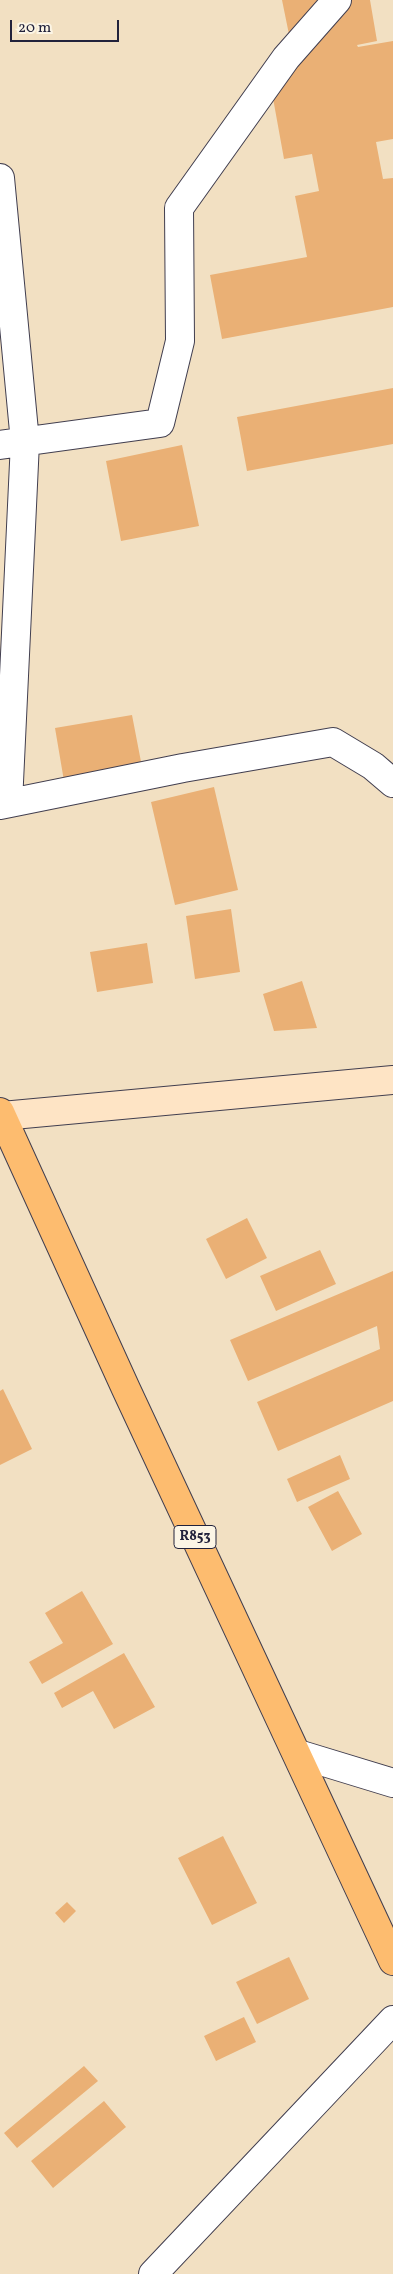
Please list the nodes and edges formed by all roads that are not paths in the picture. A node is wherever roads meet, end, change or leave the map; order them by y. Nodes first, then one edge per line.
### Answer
1 (337, 0) edge
2 (0, 178) edge
3 (12, 444) edge
4 (393, 783) edge
5 (4, 804) edge
6 (393, 1080) edge
7 (1, 1115) edge
8 (298, 1754) junction
9 (393, 1783) edge
10 (393, 1961) edge
11 (393, 2020) edge
12 (153, 2274) edge

1 - 3 street
2 - 3 street
3 - 5 street
4 - 5 street
6 - 7 street
7 - 8 main road, R853
8 - 9 street
8 - 10 main road, R853
11 - 12 street

